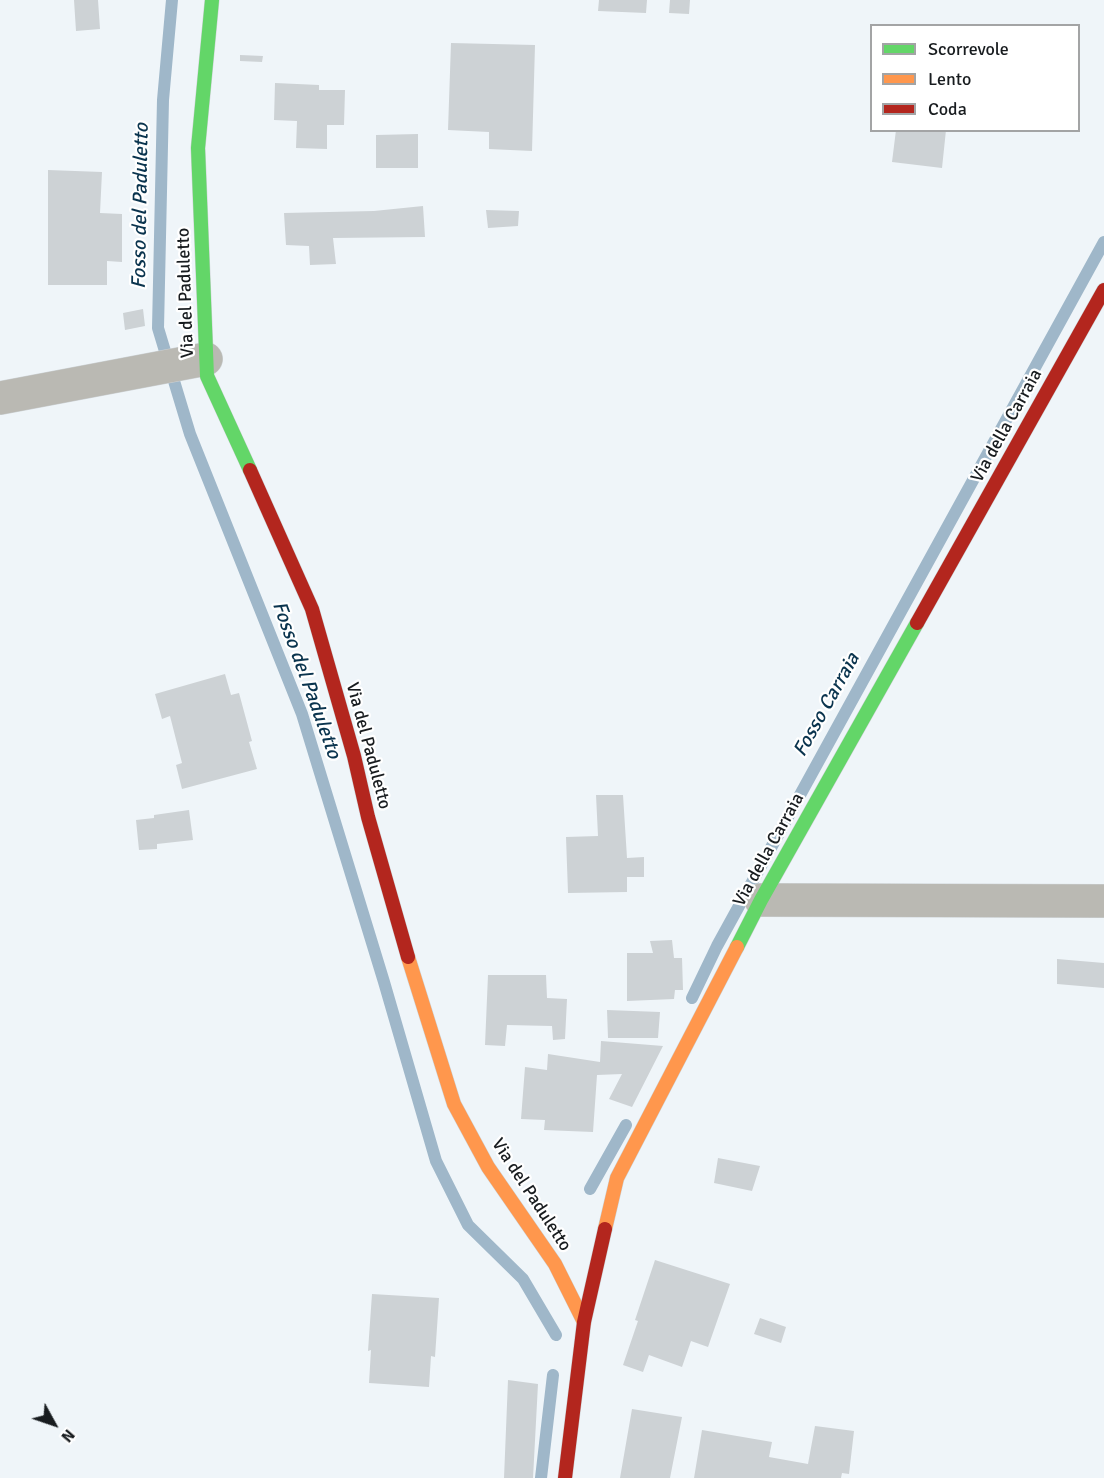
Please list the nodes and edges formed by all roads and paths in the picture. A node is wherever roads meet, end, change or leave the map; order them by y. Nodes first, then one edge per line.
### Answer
1 (212, 0) edge
2 (1104, 290) edge
3 (181, 364) junction
4 (0, 398) edge
5 (761, 900) junction
6 (1104, 901) edge
7 (584, 1322) junction
8 (565, 1478) edge

1 - 3 street, Via del Paduletto
2 - 5 street, Via della Carraia
3 - 4 street
3 - 7 street, Via del Paduletto
5 - 6 street
5 - 7 street, Via della Carraia
7 - 8 street

